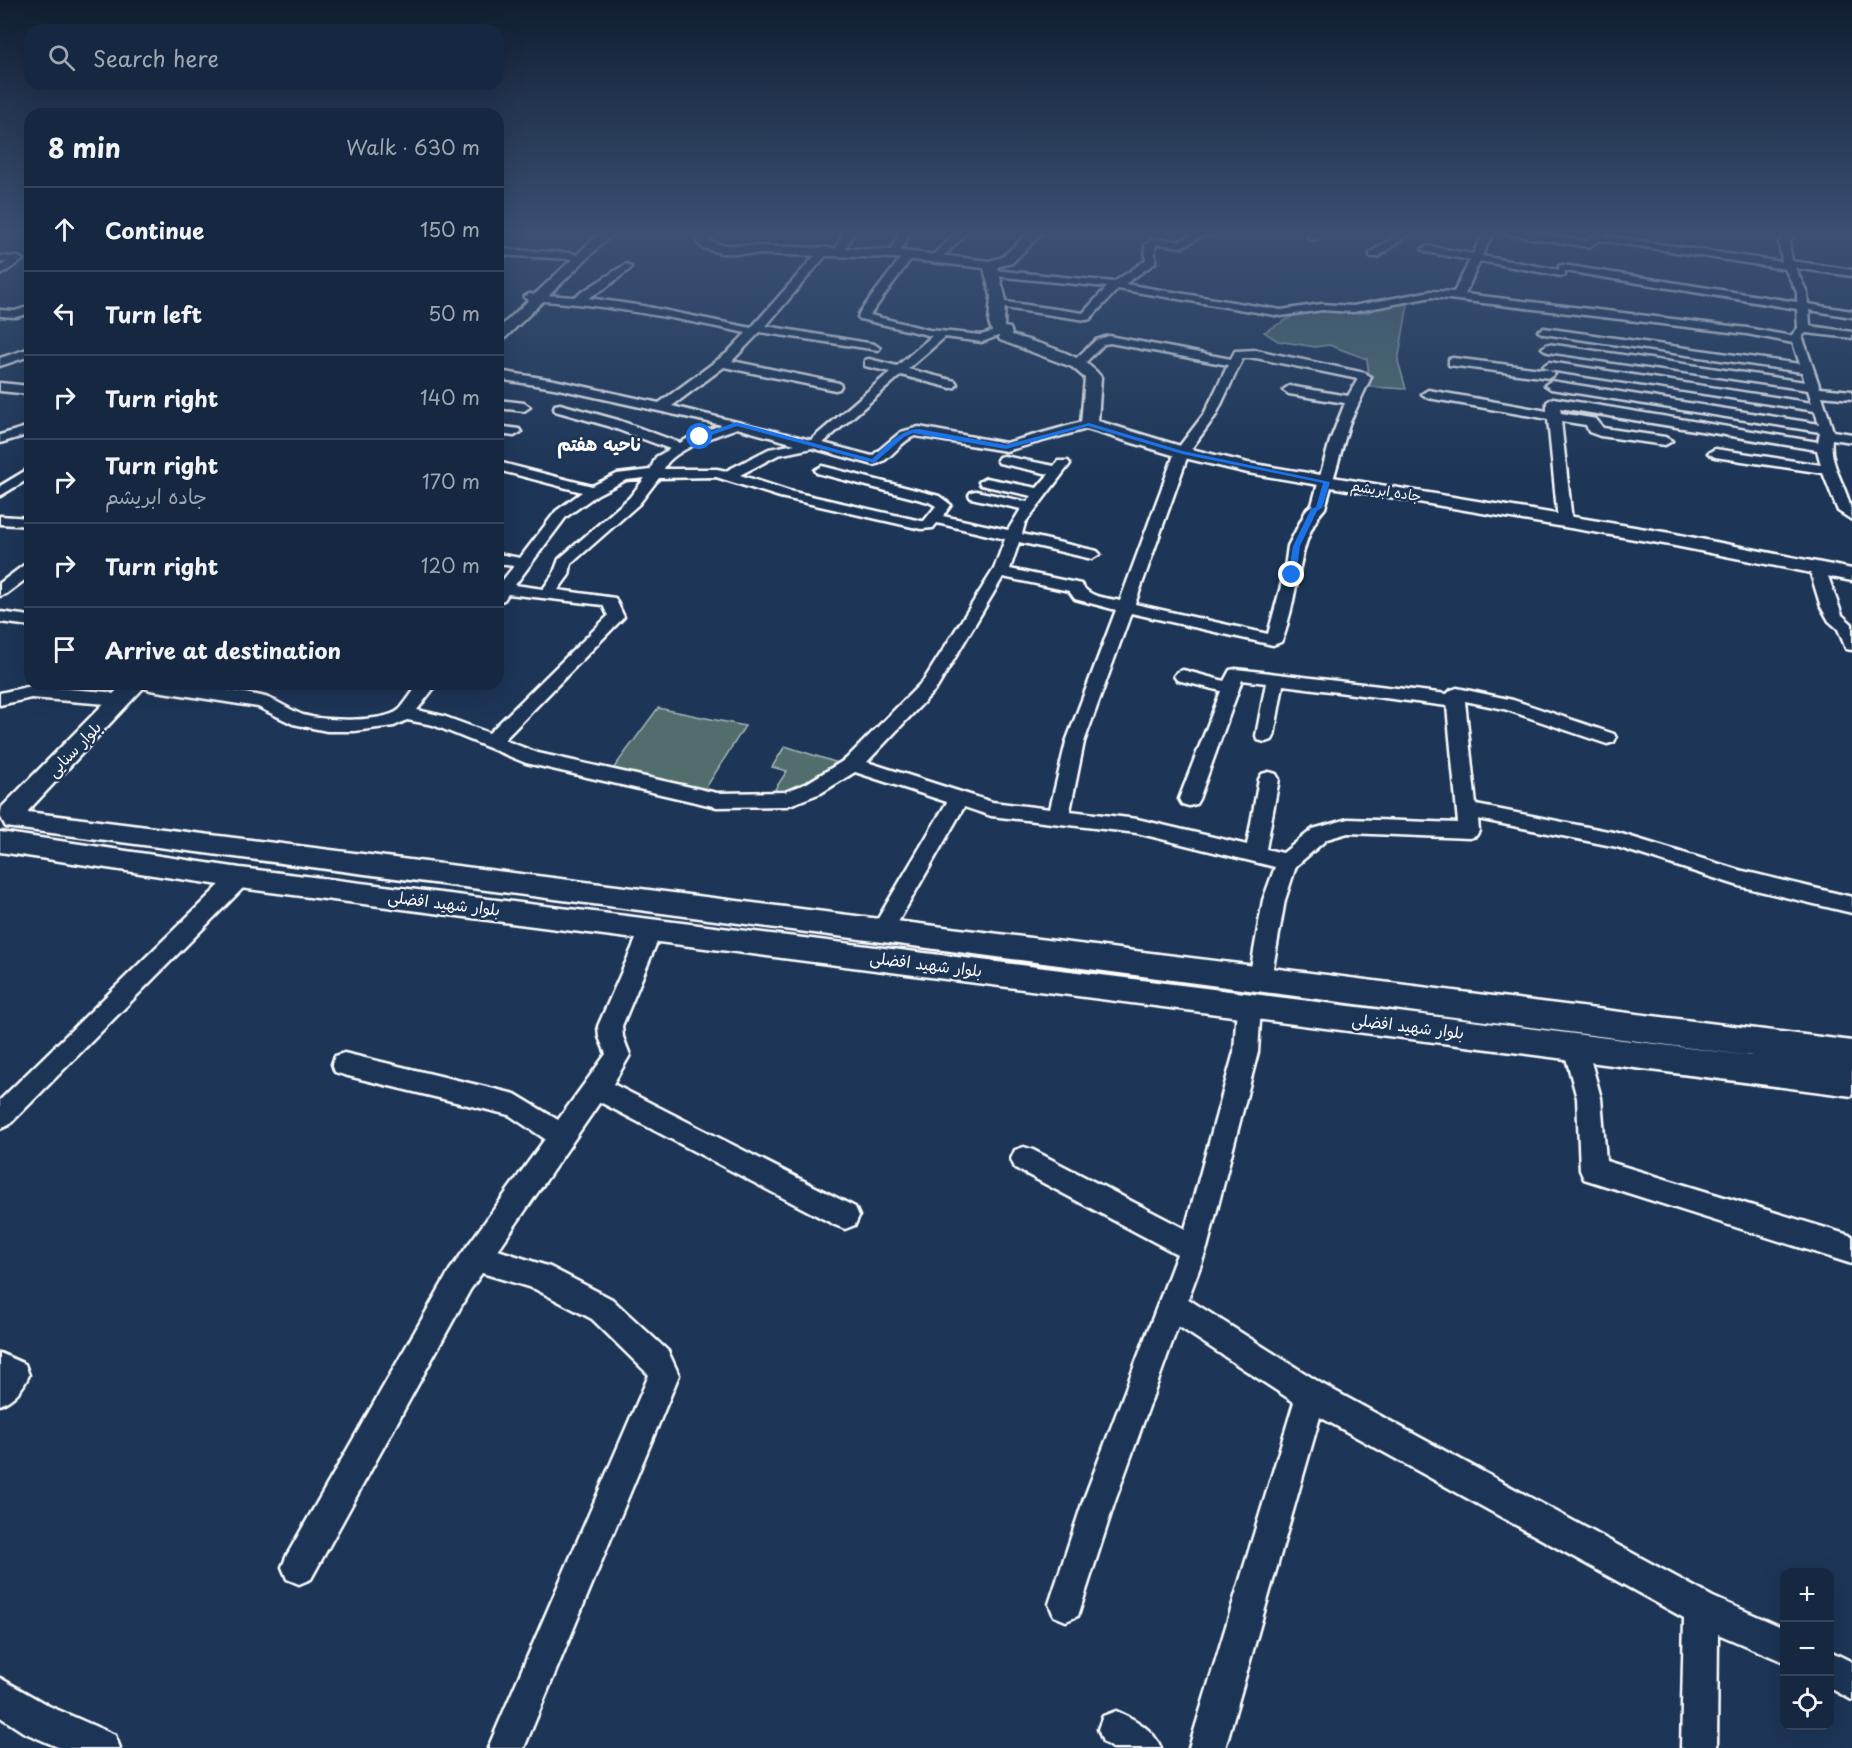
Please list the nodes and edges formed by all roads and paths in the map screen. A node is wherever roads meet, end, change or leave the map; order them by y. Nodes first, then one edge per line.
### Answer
1 (0, 313) edge
2 (20, 313) edge
3 (521, 313) edge
4 (656, 313) edge
5 (772, 313) edge
6 (865, 313) edge
7 (998, 313) edge
8 (1056, 313) edge
9 (1090, 313) edge
10 (1540, 313) edge
11 (1587, 313) edge
12 (1803, 313) edge
13 (1804, 329) junction
14 (757, 330) junction
15 (504, 331) edge
16 (1005, 331) junction
17 (1544, 331) junction
18 (943, 333) junction
19 (1852, 335) edge
20 (1798, 342) junction
21 (874, 348) dead end
22 (1548, 348) junction
23 (24, 354) edge
24 (2, 360) edge
25 (1453, 362) dead end
26 (723, 363) junction
27 (870, 363) dead end
28 (1235, 363) junction
29 (1077, 364) junction
30 (1807, 369) junction
31 (900, 370) junction
32 (1550, 375) junction
33 (504, 376) edge
34 (951, 384) dead end
35 (835, 386) dead end
36 (0, 387) edge
37 (24, 389) edge
38 (1814, 389) junction
39 (1289, 390) dead end
40 (1428, 394) dead end
41 (1852, 395) edge
42 (1352, 400) junction
43 (504, 405) edge
44 (524, 407) dead end
45 (560, 408) dead end
46 (1820, 408) junction
47 (660, 409) junction
48 (1554, 410) junction
49 (736, 424) junction
50 (1089, 424) junction
51 (504, 431) edge
52 (24, 432) edge
53 (514, 432) dead end
54 (1826, 437) junction
55 (1852, 438) edge
56 (0, 439) edge
57 (1665, 441) dead end
58 (814, 444) junction
59 (680, 448) junction
60 (1182, 452) junction
61 (1715, 453) dead end
62 (1004, 460) dead end
63 (874, 461) junction
64 (504, 468) edge
65 (822, 470) dead end
66 (1829, 470) junction
67 (656, 473) junction
68 (24, 476) edge
69 (728, 476) junction
70 (24, 477) edge
71 (856, 478) junction
72 (0, 480) edge
73 (986, 482) dead end
74 (1326, 482) junction
75 (593, 490) junction
76 (0, 492) edge
77 (1040, 493) junction
78 (976, 495) dead end
79 (1030, 507) junction
80 (1852, 516) edge
81 (933, 518) junction
82 (0, 520) edge
83 (1565, 521) junction
84 (24, 522) edge
85 (1013, 537) junction
86 (1092, 555) dead end
87 (504, 560) edge
88 (526, 563) junction
89 (1817, 568) junction
90 (1000, 572) junction
91 (24, 573) edge
92 (1852, 575) edge
93 (504, 589) edge
94 (0, 591) edge
95 (504, 593) edge
96 (546, 596) junction
97 (1126, 606) junction
98 (0, 617) edge
99 (24, 620) edge
100 (1852, 645) edge
101 (1184, 676) dead end
102 (1276, 678) junction
103 (1229, 688) junction
104 (130, 690) edge
105 (187, 690) edge
106 (423, 690) edge
107 (114, 691) edge
108 (0, 699) edge
109 (1455, 701) junction
110 (405, 714) junction
111 (1265, 736) dead end
112 (1607, 738) dead end
113 (491, 742) junction
114 (853, 764) junction
115 (1269, 779) dead end
116 (1189, 799) dead end
117 (958, 800) junction
118 (1467, 810) junction
119 (1059, 817) junction
120 (4, 822) edge
121 (1255, 854) junction
122 (1287, 862) junction
123 (240, 878) junction
124 (1852, 905) edge
125 (651, 930) junction
126 (773, 932) junction
127 (881, 932) junction
128 (1260, 979) junction
129 (1249, 1006) junction
130 (1555, 1036) junction
131 (1852, 1055) edge
132 (344, 1064) dead end
133 (1852, 1082) edge
134 (595, 1087) junction
135 (0, 1117) edge
136 (561, 1136) junction
137 (1024, 1159) dead end
138 (845, 1216) dead end
139 (1193, 1248) junction
140 (1852, 1250) edge
141 (476, 1257) junction
142 (1173, 1306) junction
143 (0, 1368) edge
144 (0, 1390) edge
145 (1311, 1395) junction
146 (299, 1567) dead end
147 (1066, 1604) dead end
148 (1701, 1609) junction
149 (1780, 1643) edge
150 (1834, 1671) edge
151 (1852, 1682) edge
152 (0, 1696) edge
153 (102, 1748) edge
154 (506, 1748) edge
155 (1207, 1748) edge
156 (1699, 1748) edge

1 - 2 street
3 - 15 main road
4 - 14 street
5 - 14 street
6 - 18 street
7 - 16 main road
8 - 9 street
10 - 17 street
11 - 20 street
12 - 13 street
13 - 19 street
13 - 20 street
14 - 21 street
14 - 26 street
16 - 18 street
16 - 29 main road
17 - 22 street
17 - 30 street
18 - 31 street
20 - 30 street
22 - 32 street
22 - 38 street
23 - 24 street
25 - 32 street
26 - 35 street
26 - 47 street
27 - 31 street
28 - 29 street
28 - 42 street
28 - 60 street
29 - 50 main road
30 - 38 street
31 - 34 street
31 - 58 street
32 - 46 street
32 - 48 street
32 - 54 street
33 - 47 street
36 - 37 street
38 - 41 street
38 - 46 street
39 - 42 street
40 - 48 street
42 - 74 street
43 - 44 street
45 - 59 street
46 - 54 street
47 - 49 street
48 - 54 street
48 - 57 street
48 - 83 street
49 - 58 street
49 - 59 street
50 - 60 main road, جاده ابریشم
50 - 63 street
51 - 53 street
52 - 56 street
54 - 55 street
54 - 66 street
58 - 63 street
58 - 69 street
59 - 67 street
60 - 74 main road, جاده ابریشم
60 - 97 street
61 - 66 street
62 - 77 street
63 - 71 street
64 - 75 street
65 - 71 street
66 - 80 street
67 - 69 street
67 - 75 street
67 - 96 street
68 - 72 street
69 - 81 street
70 - 76 street
71 - 81 street
73 - 77 street
74 - 83 main road, جاده ابریشم
74 - 97 street
75 - 88 street
77 - 79 street
78 - 79 street
79 - 85 street
81 - 85 street
82 - 84 street
83 - 89 main road, جاده ابریشم
85 - 86 street
85 - 90 street
87 - 88 street
88 - 93 street
89 - 92 main road, جاده ابریشم
89 - 100 street
90 - 97 street
90 - 114 street
91 - 94 street
95 - 96 street
96 - 113 street
97 - 119 street
98 - 99 street
101 - 103 street
102 - 103 street
102 - 109 street
102 - 111 street
103 - 116 street
104 - 120 main road, بلوار سنایی
105 - 110 street
106 - 110 street
107 - 108 street
107 - 120 main road, بلوار سنایی
109 - 112 street
109 - 118 street
110 - 113 street
113 - 114 street
114 - 117 street
115 - 121 street
117 - 119 street
117 - 127 street
118 - 122 street
118 - 124 street
119 - 121 street
120 - 123 main road, بلوار شهید افضلی
120 - 126 main road, بلوار شهید افضلی
121 - 122 street
122 - 128 street
123 - 125 main road, بلوار شهید افضلی
123 - 135 street
125 - 126 main road, بلوار شهید افضلی
125 - 134 street
126 - 127 main road, بلوار شهید افضلی
126 - 129 main road, بلوار شهید افضلی
127 - 128 main road, بلوار شهید افضلی
128 - 130 main road, بلوار شهید افضلی
129 - 130 main road, بلوار شهید افضلی
129 - 139 street
130 - 131 main road, بلوار شهید افضلی
130 - 133 main road, بلوار شهید افضلی
130 - 140 street
132 - 136 street
134 - 136 street
134 - 138 street
136 - 141 street
137 - 139 street
139 - 142 street
141 - 146 street
141 - 154 street
142 - 145 street
142 - 147 street
143 - 144 street
145 - 148 street
145 - 155 street
148 - 149 street
148 - 156 street
150 - 151 street
152 - 153 street

